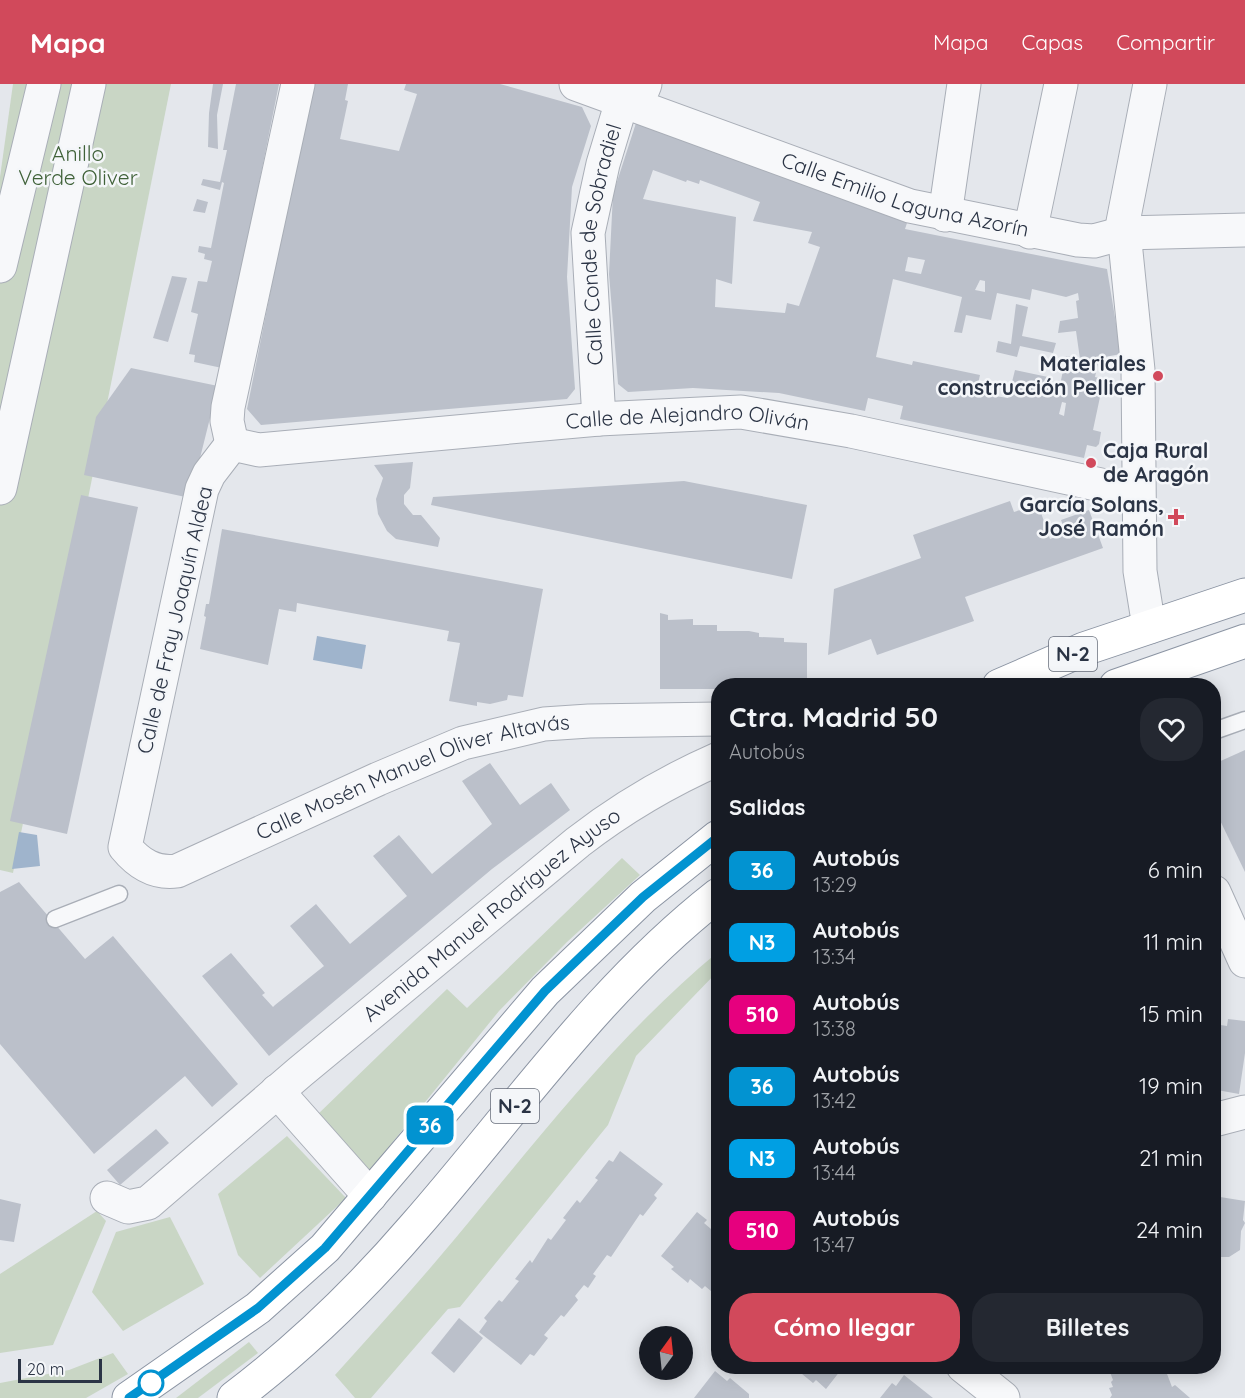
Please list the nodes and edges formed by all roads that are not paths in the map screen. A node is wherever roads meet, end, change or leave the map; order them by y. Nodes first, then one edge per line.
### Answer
1 (89, 84) edge
2 (298, 84) edge
3 (576, 84) edge
4 (964, 84) edge
5 (1061, 84) edge
6 (1150, 84) edge
7 (34, 86) edge
8 (633, 93) edge
9 (945, 215) junction
10 (1245, 230) edge
11 (1030, 232) junction
12 (1124, 233) junction
13 (0, 266) edge
14 (599, 419) junction
15 (232, 444) junction
16 (0, 488) edge
17 (1138, 493) junction
18 (1245, 595) edge
19 (1149, 627) junction
20 (1245, 641) edge
21 (1191, 659) junction
22 (1017, 678) edge
23 (1146, 678) edge
24 (711, 719) edge
25 (1245, 720) edge
26 (1221, 729) edge
27 (711, 762) edge
28 (711, 843) edge
29 (125, 847) joint
30 (119, 894) dead end
31 (711, 901) edge
32 (1221, 908) edge
33 (55, 920) dead end
34 (1245, 961) edge
35 (277, 1091) junction
36 (1245, 1112) edge
37 (1221, 1118) edge
38 (370, 1196) junction
39 (107, 1198) dead end
40 (973, 1374) edge
41 (129, 1398) edge
42 (234, 1398) edge
43 (1003, 1398) edge

1 - 16 street
2 - 15 street
3 - 8 street, Calle Emilio Laguna Azorín
4 - 9 street
5 - 11 street
6 - 12 street
7 - 13 street
8 - 9 street, Calle Emilio Laguna Azorín
8 - 14 street, Calle Conde de Sobradiel
9 - 11 street, Calle Emilio Laguna Azorín
10 - 12 street, Calle Emilio Laguna Azorín
11 - 12 street, Calle Emilio Laguna Azorín
12 - 17 street
14 - 15 street, Calle de Alejandro Oliván
14 - 17 street, Calle de Alejandro Oliván
15 - 29 street, Calle de Fray Joaquín Aldea
17 - 19 street
18 - 19 highway, N-2
19 - 21 highway
19 - 22 highway, N-2
20 - 21 highway
21 - 23 highway
24 - 29 street, Calle Mosén Manuel Oliver Altavás
25 - 26 lane
27 - 35 street, Avenida Manuel Rodríguez Ayuso
28 - 38 highway, N-2
30 - 33 lane
31 - 42 highway, N-2
32 - 34 street
35 - 38 street
35 - 39 street, Avenida Manuel Rodríguez Ayuso
36 - 37 street
38 - 41 highway, N-2
40 - 43 street

